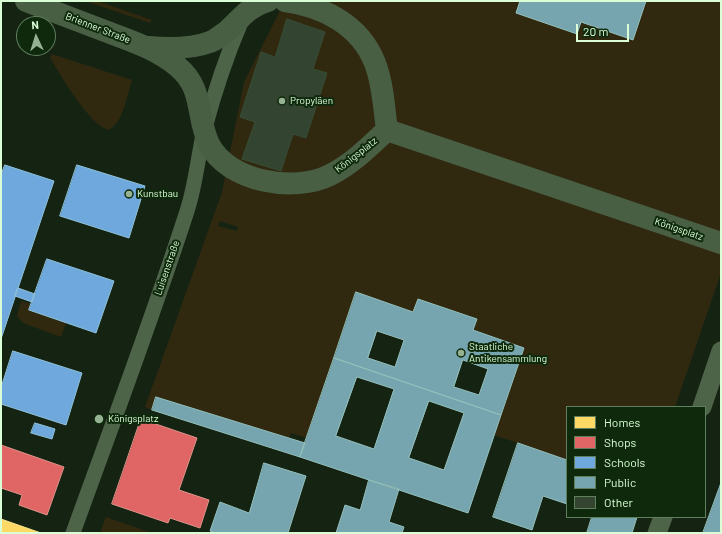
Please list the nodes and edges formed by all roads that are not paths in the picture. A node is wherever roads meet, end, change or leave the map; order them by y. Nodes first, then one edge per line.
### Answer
1 (26, 1) edge
2 (268, 1) edge
3 (285, 1) edge
4 (248, 6) edge
5 (148, 47) junction
6 (387, 130) junction
7 (204, 132) junction
8 (721, 243) edge
9 (721, 351) edge
10 (702, 406) edge
11 (663, 518) edge
12 (73, 533) edge
13 (658, 533) edge

1 - 5 main road, Brienner Straße
2 - 4 main road
3 - 6 main road, Königsplatz
4 - 5 main road
4 - 7 street, Luisenstraße
5 - 7 main road, Königsplatz
6 - 7 main road, Königsplatz
6 - 8 main road, Königsplatz
7 - 12 street, Luisenstraße
9 - 10 street
11 - 13 street

